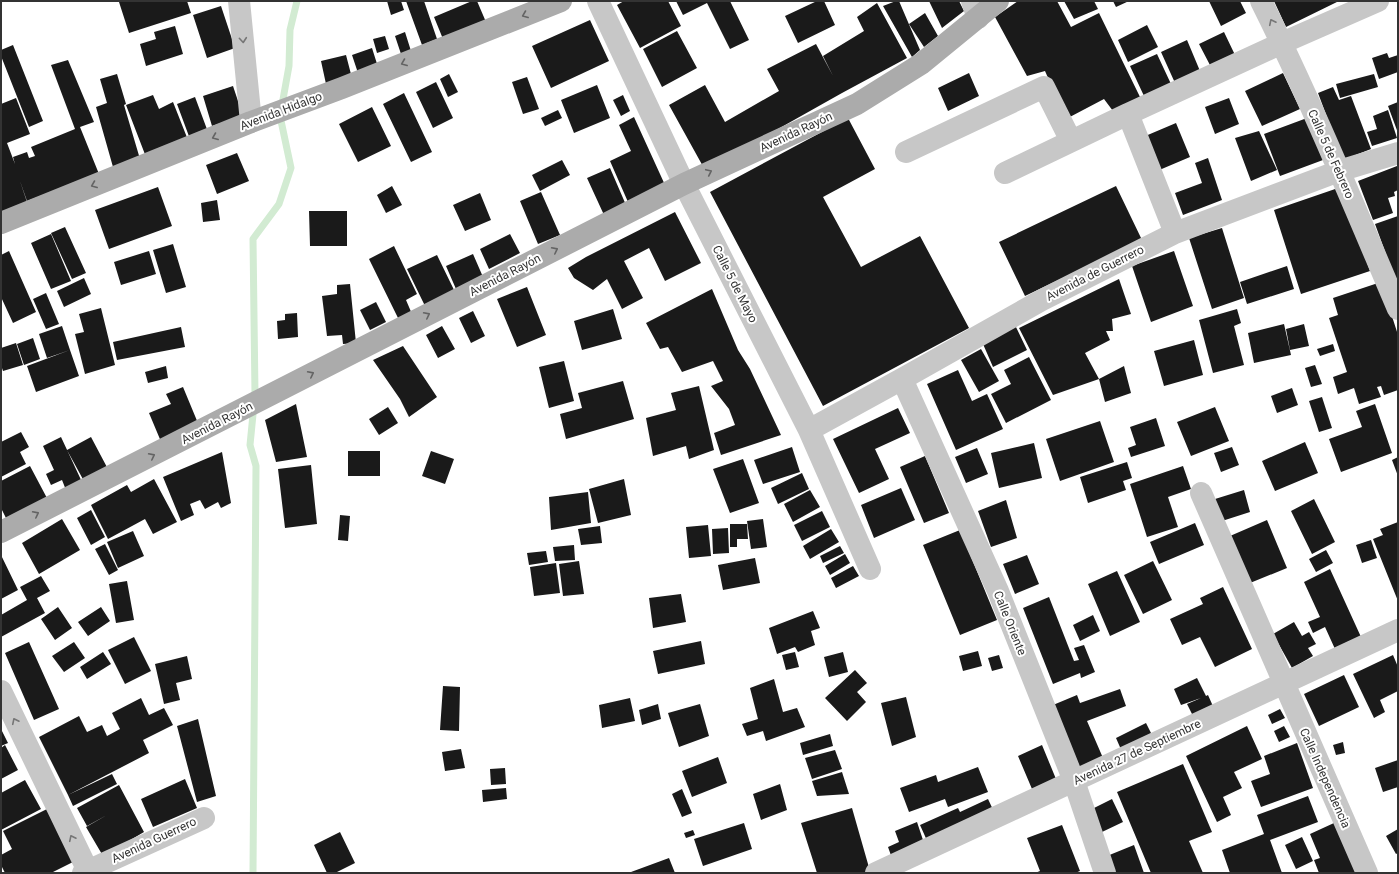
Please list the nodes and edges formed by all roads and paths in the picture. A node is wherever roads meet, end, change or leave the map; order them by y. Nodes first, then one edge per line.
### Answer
1 (239, 1) edge
2 (561, 1) edge
3 (598, 1) edge
4 (998, 1) edge
5 (1261, 1) edge
6 (1378, 1) edge
7 (975, 9) edge
8 (1282, 43) junction
9 (1128, 114) junction
10 (255, 121) junction
11 (1071, 141) junction
12 (906, 152) dead end
13 (1398, 154) edge
14 (1339, 171) junction
15 (1005, 173) dead end
16 (684, 184) junction
17 (1, 223) edge
18 (1175, 233) junction
19 (1398, 309) edge
20 (902, 379) junction
21 (809, 430) junction
22 (1201, 493) dead end
23 (1, 532) edge
24 (870, 568) dead end
25 (1398, 630) edge
26 (1284, 683) junction
27 (1, 691) edge
28 (1074, 781) junction
29 (204, 818) dead end
30 (86, 872) edge
31 (876, 873) edge
32 (1105, 873) edge
33 (1367, 873) edge

1 -> 10 street
2 -> 10 main road, Avenida Hidalgo
3 - 16 street, Calle 5 de Mayo
4 - 7 main road, Avenida Rayón
8 -> 5 street, Calle 5 de Febrero
6 - 8 street
16 -> 7 main road, Avenida Rayón
8 - 9 street
8 - 14 street, Calle 5 de Febrero
9 - 11 street
9 - 18 street
10 -> 17 main road, Avenida Hidalgo
11 - 12 street
11 - 15 street
13 - 14 street, Avenida de Guerrero
14 - 18 street, Avenida de Guerrero
14 - 19 street, Calle 5 de Febrero
16 - 21 street, Calle 5 de Mayo
23 -> 16 main road, Avenida Rayón
18 - 20 street, Avenida de Guerrero
20 - 21 street, Avenida de Guerrero
20 - 28 street, Calle Oriente
21 - 24 street, Calle 5 de Mayo
22 - 26 street, Calle Independencia
25 - 26 street, Avenida 27 de Septiembre
26 - 28 street, Avenida 27 de Septiembre
26 - 33 street, Calle Independencia
30 -> 27 street
28 - 31 street, Avenida 27 de Septiembre
28 - 32 street, Calle Oriente
29 - 30 street, Avenida Guerrero

